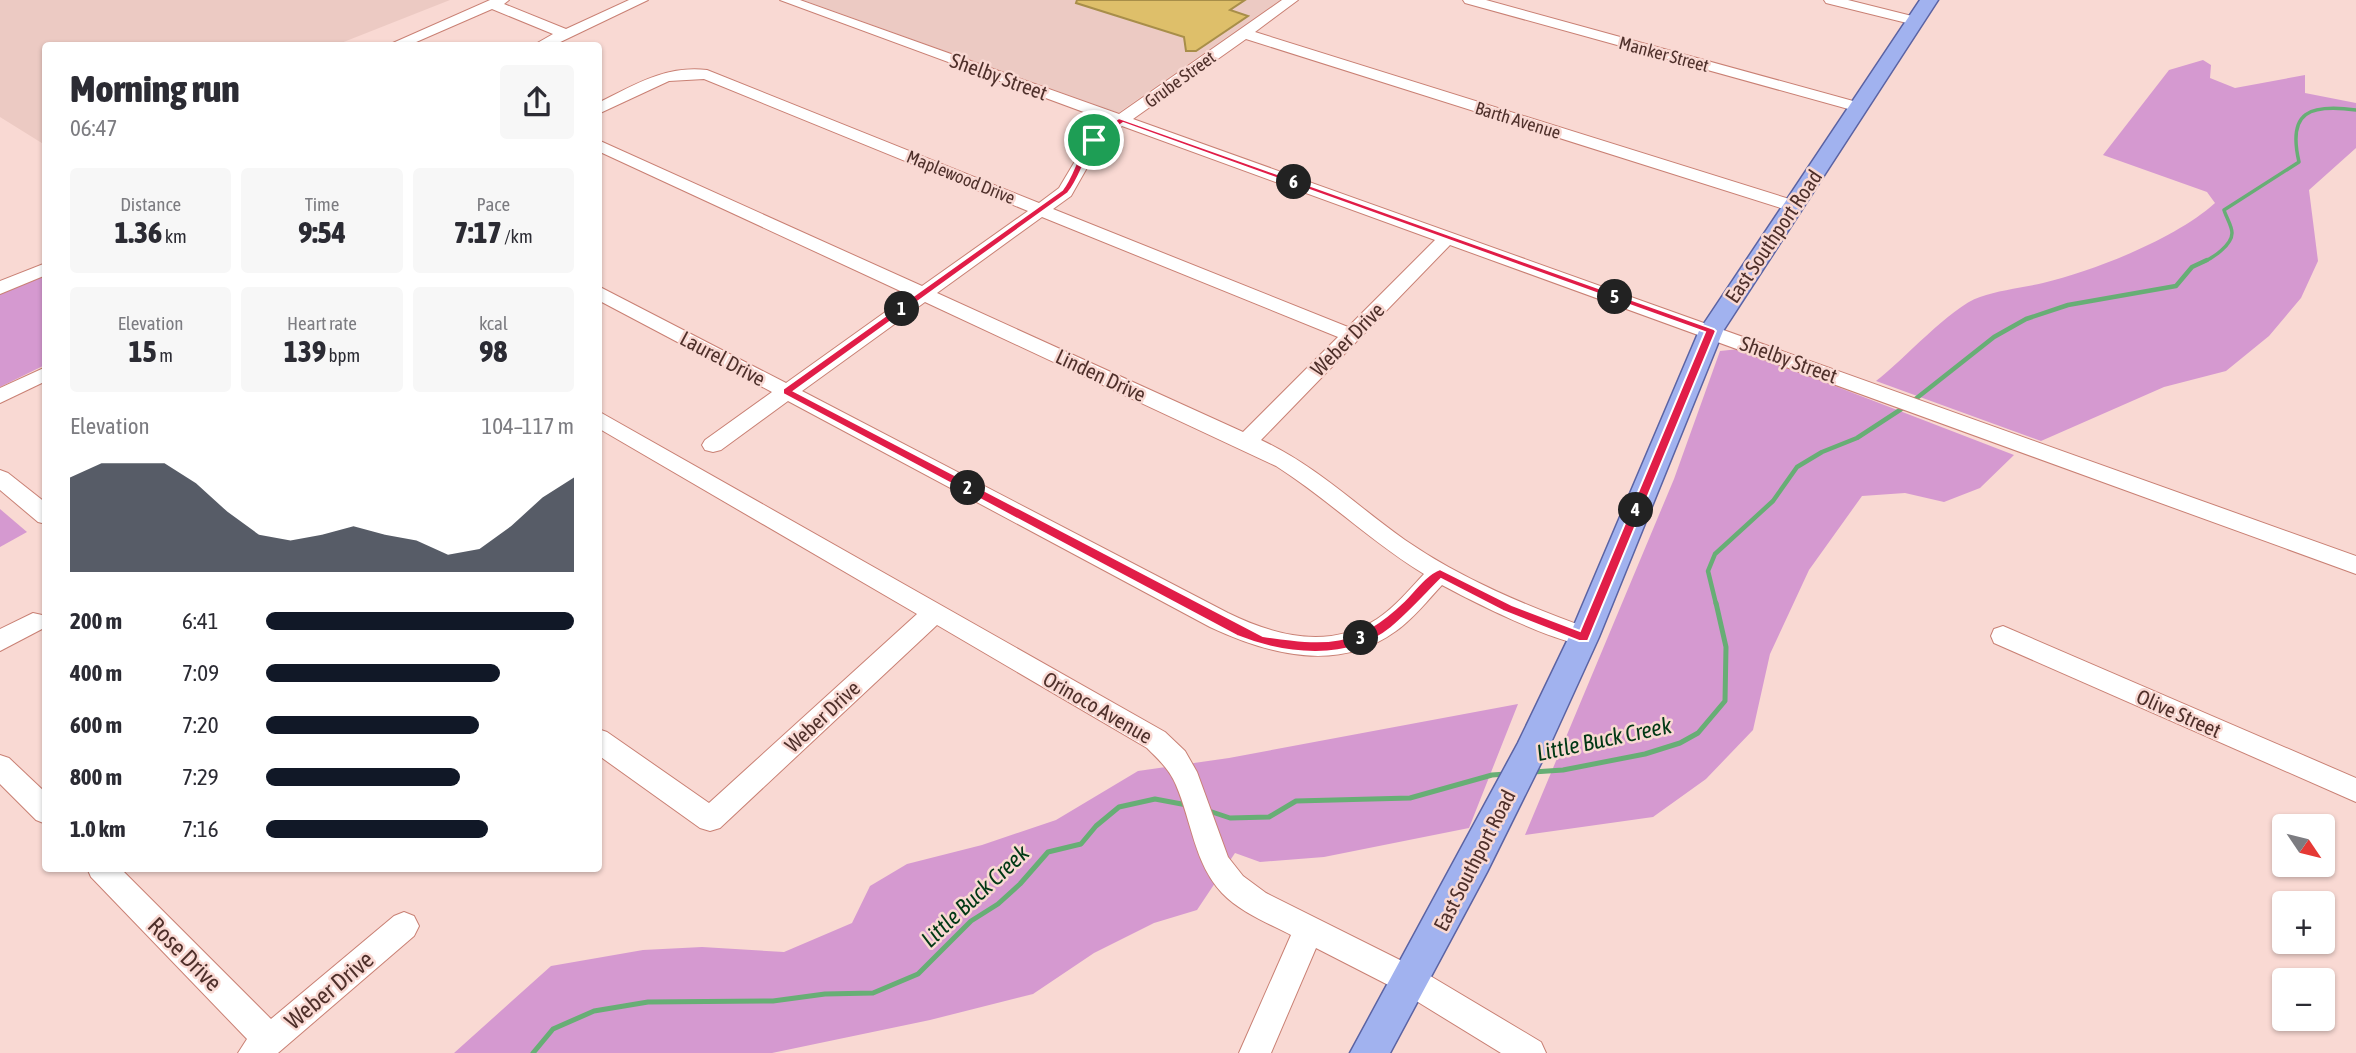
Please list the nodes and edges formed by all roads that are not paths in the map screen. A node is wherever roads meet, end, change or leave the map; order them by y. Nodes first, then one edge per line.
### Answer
1 (641, 0) edge
2 (787, 0) edge
3 (1291, 0) edge
4 (1470, 0) edge
5 (1830, 0) edge
6 (1928, 0) edge
7 (497, 2) edge
8 (1915, 21) junction
9 (1244, 33) junction
10 (566, 34) junction
11 (402, 42) edge
12 (548, 42) edge
13 (1858, 107) junction
14 (602, 108) edge
15 (1122, 120) junction
16 (602, 147) edge
17 (1793, 206) junction
18 (1040, 209) junction
19 (1448, 237) junction
20 (42, 270) edge
21 (0, 288) edge
22 (602, 294) edge
23 (923, 294) junction
24 (1711, 331) junction
25 (1351, 335) junction
26 (42, 375) edge
27 (786, 392) junction
28 (0, 396) edge
29 (602, 420) edge
30 (1246, 442) junction
31 (713, 445) dead end
32 (0, 478) edge
33 (42, 513) edge
34 (2356, 565) edge
35 (1440, 573) junction
36 (934, 613) junction
37 (33, 622) dead end
38 (2003, 636) dead end
39 (1584, 638) junction
40 (0, 641) edge
41 (602, 743) edge
42 (0, 766) edge
43 (2356, 790) edge
44 (42, 808) edge
45 (104, 872) edge
46 (404, 926) dead end
47 (1310, 930) junction
48 (1410, 981) junction
49 (262, 1046) edge
50 (1255, 1053) edge
51 (1369, 1053) edge
52 (1531, 1053) edge

1 - 10 street
2 - 15 street, Shelby Street
3 - 9 street, Grube Street
4 - 13 street, Manker Street
5 - 8 street
6 - 8 main road, East Southport Road
7 - 10 street
7 - 11 street
8 - 13 main road, East Southport Road
9 - 15 street, Grube Street
9 - 17 street, Barth Avenue
10 - 12 street
13 - 17 main road, East Southport Road
14 - 18 street, Maplewood Drive
15 - 18 street, Grube Street
15 - 19 street, Shelby Street
16 - 23 street, Linden Drive
17 - 24 main road, East Southport Road
18 - 23 street, Grube Street
18 - 25 street, Maplewood Drive
19 - 24 street, Shelby Street
19 - 25 street, Weber Drive
20 - 21 street
22 - 27 street, Laurel Drive
23 - 27 street, Grube Street
23 - 30 street, Linden Drive
24 - 34 street, Shelby Street
24 - 39 main road, East Southport Road
25 - 30 street, Weber Drive
26 - 28 street
27 - 31 street, Grube Street
27 - 35 street, Laurel Drive
29 - 36 street, Orinoco Avenue
30 - 35 street, Linden Drive
32 - 33 street
35 - 39 street, Linden Drive
36 - 41 street, Weber Drive
36 - 47 street, Orinoco Avenue
37 - 40 street
38 - 43 street, Olive Street
39 - 48 main road, East Southport Road
42 - 44 street
45 - 49 street, Rose Drive
46 - 49 street, Weber Drive
47 - 48 street, Orinoco Avenue
47 - 50 street
48 - 51 main road, East Southport Road
48 - 52 street, Orinoco Avenue

